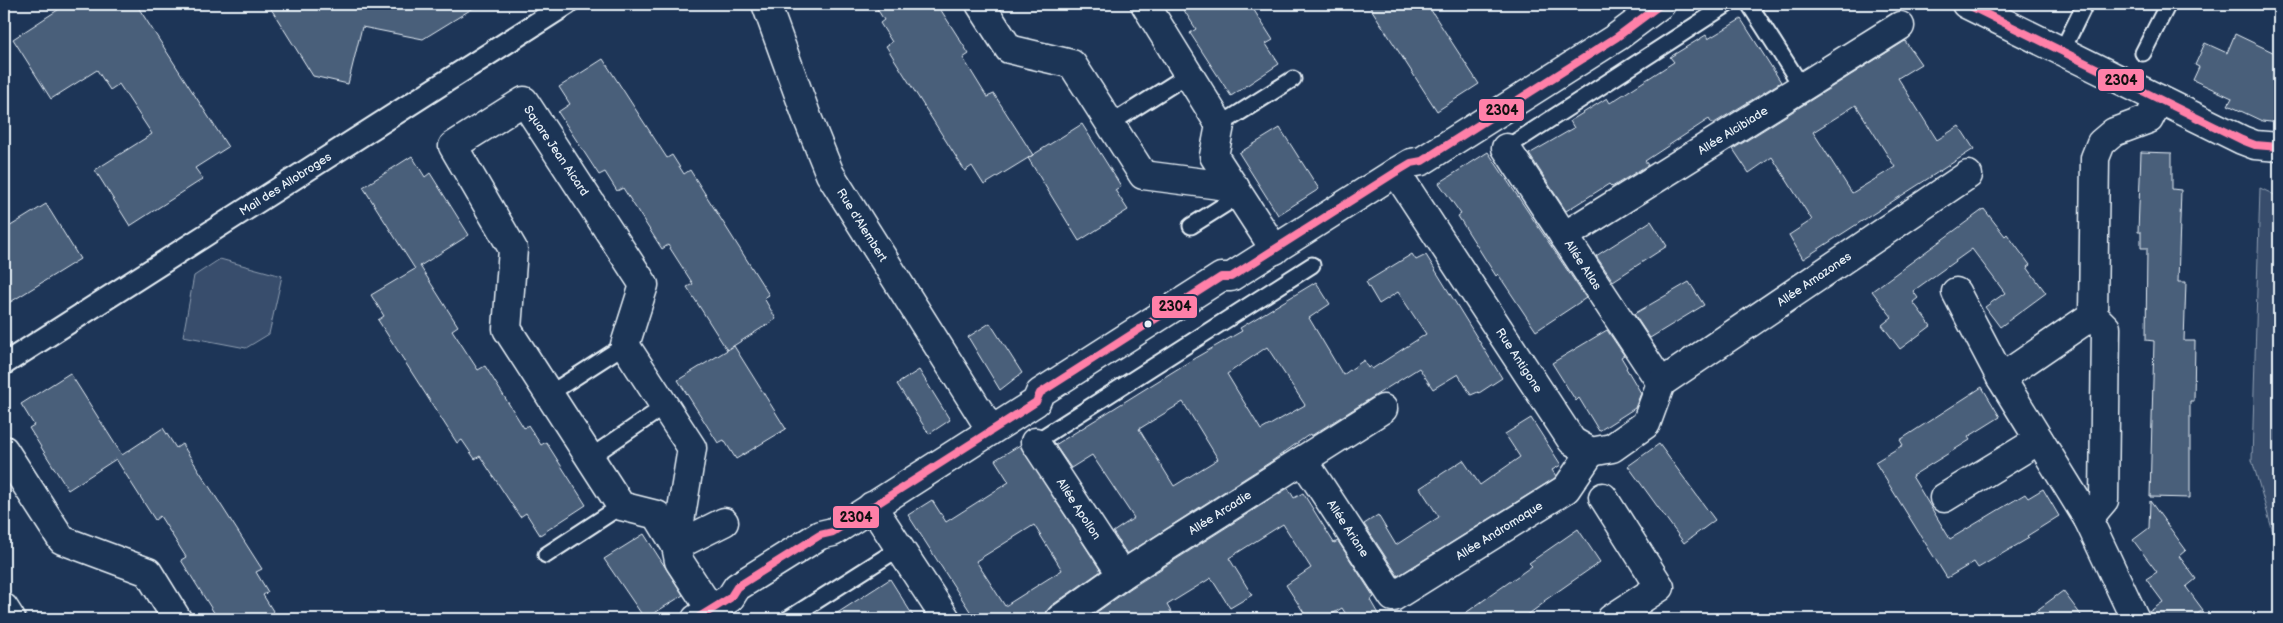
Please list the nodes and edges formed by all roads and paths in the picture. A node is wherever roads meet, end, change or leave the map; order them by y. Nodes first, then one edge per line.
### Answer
1 (568, 4) edge
2 (766, 4) edge
3 (980, 4) edge
4 (1661, 4) edge
5 (1728, 4) edge
6 (1749, 4) edge
7 (1966, 4) edge
8 (2085, 4) edge
9 (2168, 4) edge
10 (1147, 11) edge
11 (1900, 26) dead end
12 (2062, 51) junction
13 (2142, 52) dead end
14 (1189, 74) junction
15 (1293, 79) dead end
16 (1802, 87) junction
17 (2159, 99) junction
18 (1110, 124) junction
19 (1220, 125) junction
20 (2279, 147) edge
21 (1506, 148) joint
22 (1396, 172) junction
23 (1968, 175) dead end
24 (1238, 191) junction
25 (1191, 226) dead end
26 (1564, 236) junction
27 (1275, 250) junction
28 (1312, 265) dead end
29 (1956, 292) dead end
30 (2093, 315) junction
31 (625, 345) junction
32 (4, 364) edge
33 (2001, 378) junction
34 (1661, 383) junction
35 (549, 394) junction
36 (665, 406) junction
37 (1383, 409) dead end
38 (991, 430) junction
39 (2039, 440) junction
40 (1034, 442) joint
41 (4, 450) edge
42 (1591, 452) junction
43 (588, 458) junction
44 (1303, 460) junction
45 (1602, 497) dead end
46 (1944, 498) dead end
47 (620, 506) junction
48 (872, 506) junction
49 (2088, 519) junction
50 (724, 522) dead end
51 (676, 546) junction
52 (898, 548) junction
53 (546, 555) dead end
54 (1122, 575) junction
55 (1393, 597) joint
56 (4, 608) edge
57 (704, 615) edge
58 (11, 619) edge
59 (177, 619) edge
60 (788, 619) edge
61 (946, 619) edge
62 (1060, 619) edge
63 (1611, 619) edge
64 (2135, 619) edge

1 - 32 street, Mail des Allobroges
2 - 38 street, Rue d'Alembert
3 - 18 street
4 - 22 street
5 - 21 lane
6 - 16 lane
7 - 12 street
8 - 12 lane
9 - 13 lane
10 - 14 street
11 - 16 street, Allée Alcibiade
12 - 17 street
14 - 18 lane
14 - 19 street
15 - 19 lane
16 - 26 street, Allée Alcibiade
17 - 20 street
17 - 30 street
18 - 24 street
19 - 24 street
21 - 26 street, Allée Atlas
22 - 27 street
22 - 42 street, Rue Antigone
23 - 34 street, Allée Amazones
24 - 25 lane
24 - 27 street
26 - 34 street, Allée Atlas
27 - 38 street
28 - 40 lane
29 - 33 street
30 - 33 street
30 - 49 street
31 - 35 lane
31 - 35 street, Square Jean Aicard
31 - 36 street
33 - 39 street
34 - 42 street
35 - 43 street, Square Jean Aicard
36 - 43 lane
36 - 51 street
37 - 44 street, Allée Arcadie
38 - 48 street
39 - 46 street
39 - 49 street
40 - 54 street, Allée Apollon
41 - 59 street
42 - 55 street, Allée Andromaque
43 - 47 street, Square Jean Aicard
44 - 54 street, Allée Arcadie
44 - 55 street, Allée Ariane
45 - 63 street
47 - 51 street
47 - 53 lane
48 - 52 street
48 - 57 street
49 - 64 street
50 - 51 street
51 - 57 street
52 - 60 lane
52 - 61 street
54 - 62 street, Allée Arcadie
56 - 58 street

